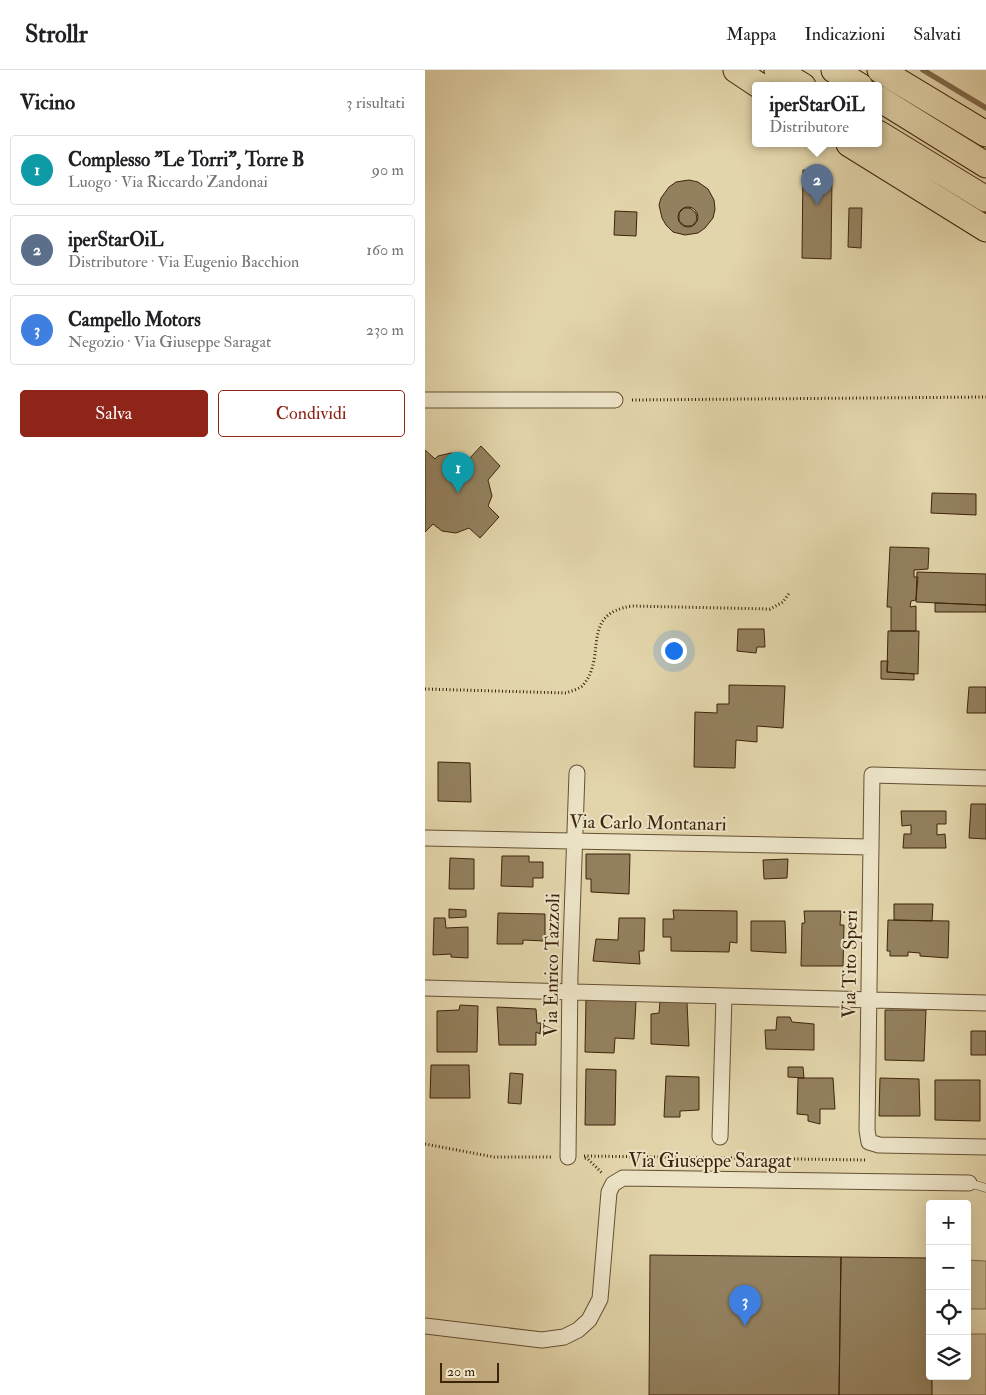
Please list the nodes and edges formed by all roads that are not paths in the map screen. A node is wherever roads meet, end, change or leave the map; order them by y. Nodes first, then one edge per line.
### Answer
1 (736, 70) edge
2 (777, 70) edge
3 (834, 70) edge
4 (881, 70) edge
5 (754, 82) edge
6 (796, 82) edge
7 (854, 82) edge
8 (882, 100) edge
9 (986, 134) edge
10 (882, 135) edge
11 (854, 147) edge
12 (986, 165) edge
13 (986, 199) edge
14 (986, 229) edge
15 (425, 400) edge
16 (615, 400) road end
17 (577, 774) dead end
18 (986, 778) edge
19 (425, 838) edge
20 (575, 840) junction
21 (870, 847) junction
22 (425, 988) edge
23 (570, 990) junction
24 (724, 996) junction
25 (868, 1000) junction
26 (986, 1002) edge
27 (720, 1137) dead end
28 (986, 1147) edge
29 (568, 1157) road end
30 (986, 1182) edge
31 (969, 1183) junction
32 (986, 1188) edge
33 (425, 1326) edge

1 - 5 main road
2 - 6 main road
3 - 7 main road
4 - 9 main road
8 - 12 main road
10 - 13 main road
11 - 14 main road
15 - 16 street
17 - 20 street, Via Enrico Tazzoli
18 - 21 street, Via Tito Speri
19 - 20 street, Via Carlo Montanari
20 - 21 street, Via Carlo Montanari
20 - 23 street, Via Enrico Tazzoli
21 - 25 street, Via Tito Speri
22 - 23 street
23 - 24 street
23 - 29 street, Via Enrico Tazzoli
24 - 25 street
24 - 27 street
25 - 26 street
25 - 28 street, Via Tito Speri
30 - 31 lane
31 - 32 lane
31 - 33 street, Via Giuseppe Saragat

